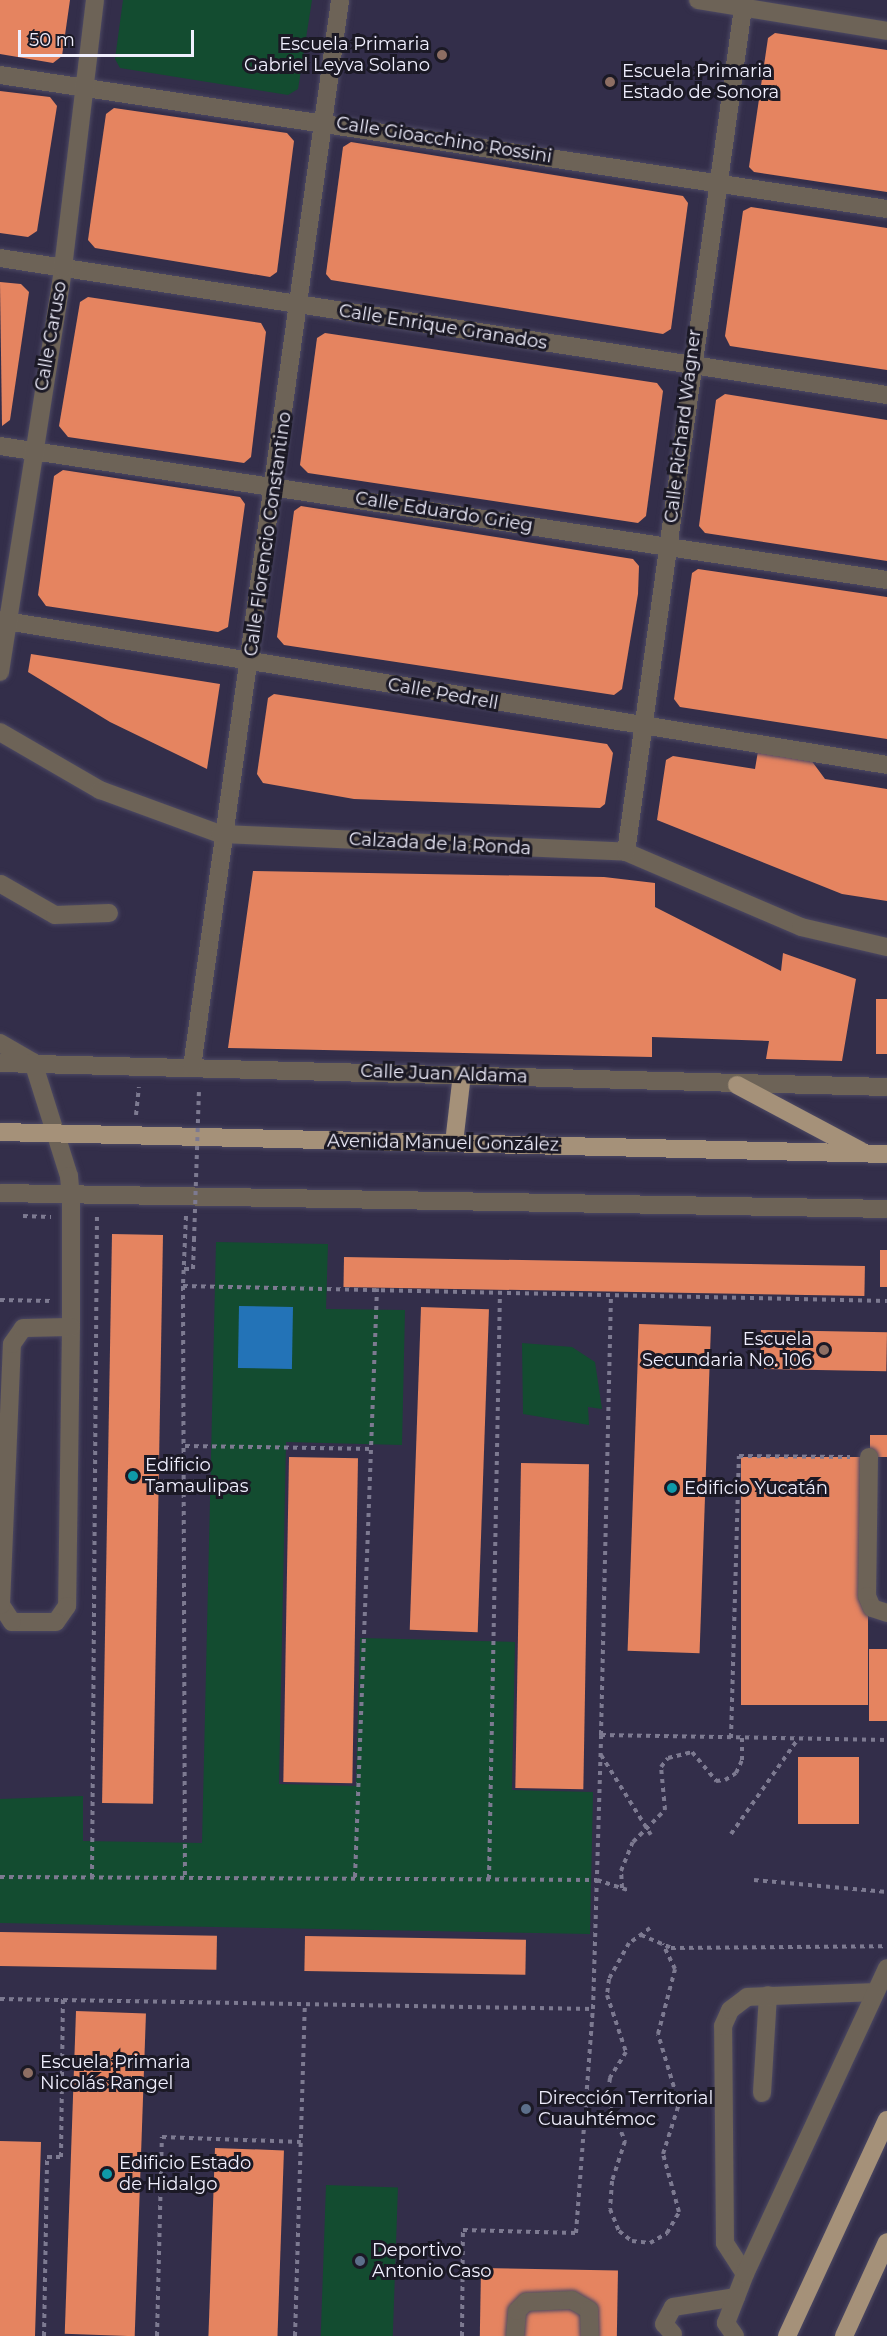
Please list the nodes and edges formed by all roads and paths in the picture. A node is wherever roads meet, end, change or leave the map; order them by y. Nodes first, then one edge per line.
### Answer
1 (95, 0) edge
2 (340, 0) edge
3 (698, 0) edge
4 (744, 4) edge
5 (887, 31) edge
6 (0, 75) edge
7 (82, 88) junction
8 (324, 121) junction
9 (716, 181) junction
10 (887, 210) edge
11 (0, 258) edge
12 (63, 268) junction
13 (297, 304) junction
14 (690, 365) junction
15 (887, 395) edge
16 (0, 446) edge
17 (32, 451) junction
18 (274, 485) junction
19 (669, 547) junction
20 (887, 580) edge
21 (4, 620) edge
22 (251, 661) junction
23 (0, 672) edge
24 (643, 727) junction
25 (0, 732) edge
26 (887, 765) edge
27 (220, 834) junction
28 (626, 852) junction
29 (0, 884) edge
30 (109, 913) dead end
31 (887, 947) edge
32 (0, 1043) edge
33 (33, 1062) junction
34 (0, 1063) edge
35 (192, 1067) junction
36 (462, 1074) junction
37 (737, 1084) junction
38 (140, 1086) dead end
39 (887, 1087) edge
40 (200, 1088) dead end
41 (0, 1132) edge
42 (56, 1134) junction
43 (133, 1137) junction
44 (454, 1143) junction
45 (866, 1153) junction
46 (887, 1154) edge
47 (0, 1193) edge
48 (70, 1196) junction
49 (97, 1197) junction
50 (187, 1200) junction
51 (887, 1209) edge
52 (12, 1216) dead end
53 (58, 1217) dead end
54 (184, 1269) junction
55 (183, 1286) junction
56 (377, 1288) junction
57 (500, 1291) junction
58 (610, 1294) junction
59 (0, 1299) edge
60 (887, 1300) edge
61 (52, 1301) dead end
62 (70, 1327) junction
63 (185, 1446) junction
64 (374, 1449) junction
65 (869, 1457) joint
66 (887, 1613) edge
67 (601, 1736) junction
68 (731, 1738) junction
69 (742, 1738) junction
70 (798, 1739) junction
71 (887, 1740) edge
72 (600, 1754) junction
73 (645, 1825) junction
74 (731, 1834) dead end
75 (651, 1835) dead end
76 (0, 1877) edge
77 (355, 1877) junction
78 (92, 1878) junction
79 (185, 1878) junction
80 (489, 1880) junction
81 (597, 1880) junction
82 (754, 1880) dead end
83 (622, 1888) junction
84 (630, 1891) dead end
85 (887, 1892) edge
86 (650, 1928) dead end
87 (640, 1935) junction
88 (663, 1944) junction
89 (887, 1946) edge
90 (887, 1968) edge
91 (875, 1992) junction
92 (768, 1995) junction
93 (0, 1998) edge
94 (63, 1998) junction
95 (305, 2004) junction
96 (593, 2008) junction
97 (762, 2093) dead end
98 (887, 2120) edge
99 (301, 2142) junction
100 (887, 2242) edge
101 (745, 2274) junction
102 (736, 2297) junction
103 (674, 2334) dead end
104 (44, 2336) edge
105 (157, 2336) edge
106 (295, 2336) edge
107 (462, 2336) edge
108 (515, 2336) edge
109 (590, 2336) edge
110 (735, 2336) edge
111 (787, 2336) edge
112 (844, 2336) edge

1 - 7 street, Calle Caruso
2 - 8 street, Calle Florencio Constantino
3 - 4 street
4 - 5 street
4 - 9 street, Calle Richard Wagner
6 - 7 street, Calle Gioacchino Rossini
7 - 8 street, Calle Gioacchino Rossini
7 - 12 street, Calle Caruso
8 - 9 street, Calle Gioacchino Rossini
8 - 13 street, Calle Florencio Constantino
9 - 10 street, Calle Gioacchino Rossini
9 - 14 street, Calle Richard Wagner
11 - 12 street, Calle Enrique Granados
12 - 13 street, Calle Enrique Granados
12 - 17 street, Calle Caruso
13 - 14 street, Calle Enrique Granados
13 - 18 street, Calle Florencio Constantino
14 - 15 street, Calle Enrique Granados
14 - 19 street, Calle Richard Wagner
16 - 17 street, Calle Eduardo Grieg
17 - 18 street, Calle Eduardo Grieg
17 - 21 street, Calle Caruso
18 - 19 street, Calle Eduardo Grieg
18 - 22 street, Calle Florencio Constantino
19 - 20 street, Calle Eduardo Grieg
19 - 24 street, Calle Richard Wagner
21 - 22 street, Calle Pedrell
21 - 23 street, Calle Caruso
22 - 24 street, Calle Pedrell
22 - 27 street, Calle Florencio Constantino
24 - 26 street, Calle Pedrell
24 - 28 street, Calle Richard Wagner
25 - 27 street, Calzada de la Ronda
27 - 28 street, Calzada de la Ronda
27 - 35 street, Calle Florencio Constantino
28 - 31 street, Calzada de la Ronda
29 - 30 street
32 - 33 street
33 - 34 street, Calle Juan Aldama
33 - 35 street, Calle Juan Aldama
33 - 42 street
35 - 36 street, Calle Juan Aldama
36 - 37 street, Calle Juan Aldama
36 - 44 main road
37 - 39 street, Calle Juan Aldama
37 - 45 main road
38 - 43 path
40 - 54 path, bridge
41 - 42 main road, Avenida Manuel González
42 - 43 main road, Avenida Manuel González
42 - 48 street
43 - 44 main road, Avenida Manuel González
44 - 45 main road, Avenida Manuel González
45 - 46 main road, Avenida Manuel González
47 - 48 street
48 - 49 street
48 - 62 street
49 - 50 street
49 - 78 path
50 - 51 street
50 - 54 path
52 - 53 path
54 - 55 path
55 - 56 path
55 - 63 path
56 - 57 path
56 - 64 path
57 - 58 path
57 - 80 path
58 - 60 path
58 - 67 path
59 - 61 path
62 - 62 street
63 - 64 path
63 - 79 path
64 - 77 path
65 - 66 street
65 - 68 path
67 - 68 path
67 - 72 path
68 - 69 path
69 - 70 path
69 - 73 path
70 - 71 path
70 - 74 path
72 - 73 path
72 - 81 path
73 - 75 path
73 - 83 path
76 - 78 path
77 - 79 path
77 - 80 path
78 - 79 path
80 - 81 path
81 - 83 path
81 - 96 path
82 - 85 path
83 - 84 path
86 - 87 path
87 - 88 path
87 - 88 path
88 - 89 path
90 - 91 street
91 - 92 street
91 - 101 street
92 - 97 street
92 - 101 street
93 - 94 path
94 - 95 path
94 - 104 path
95 - 96 path
95 - 99 path
96 - 107 path
98 - 111 main road
99 - 105 path
99 - 106 path
100 - 112 main road
101 - 102 street
102 - 103 street
102 - 110 street
108 - 109 street

